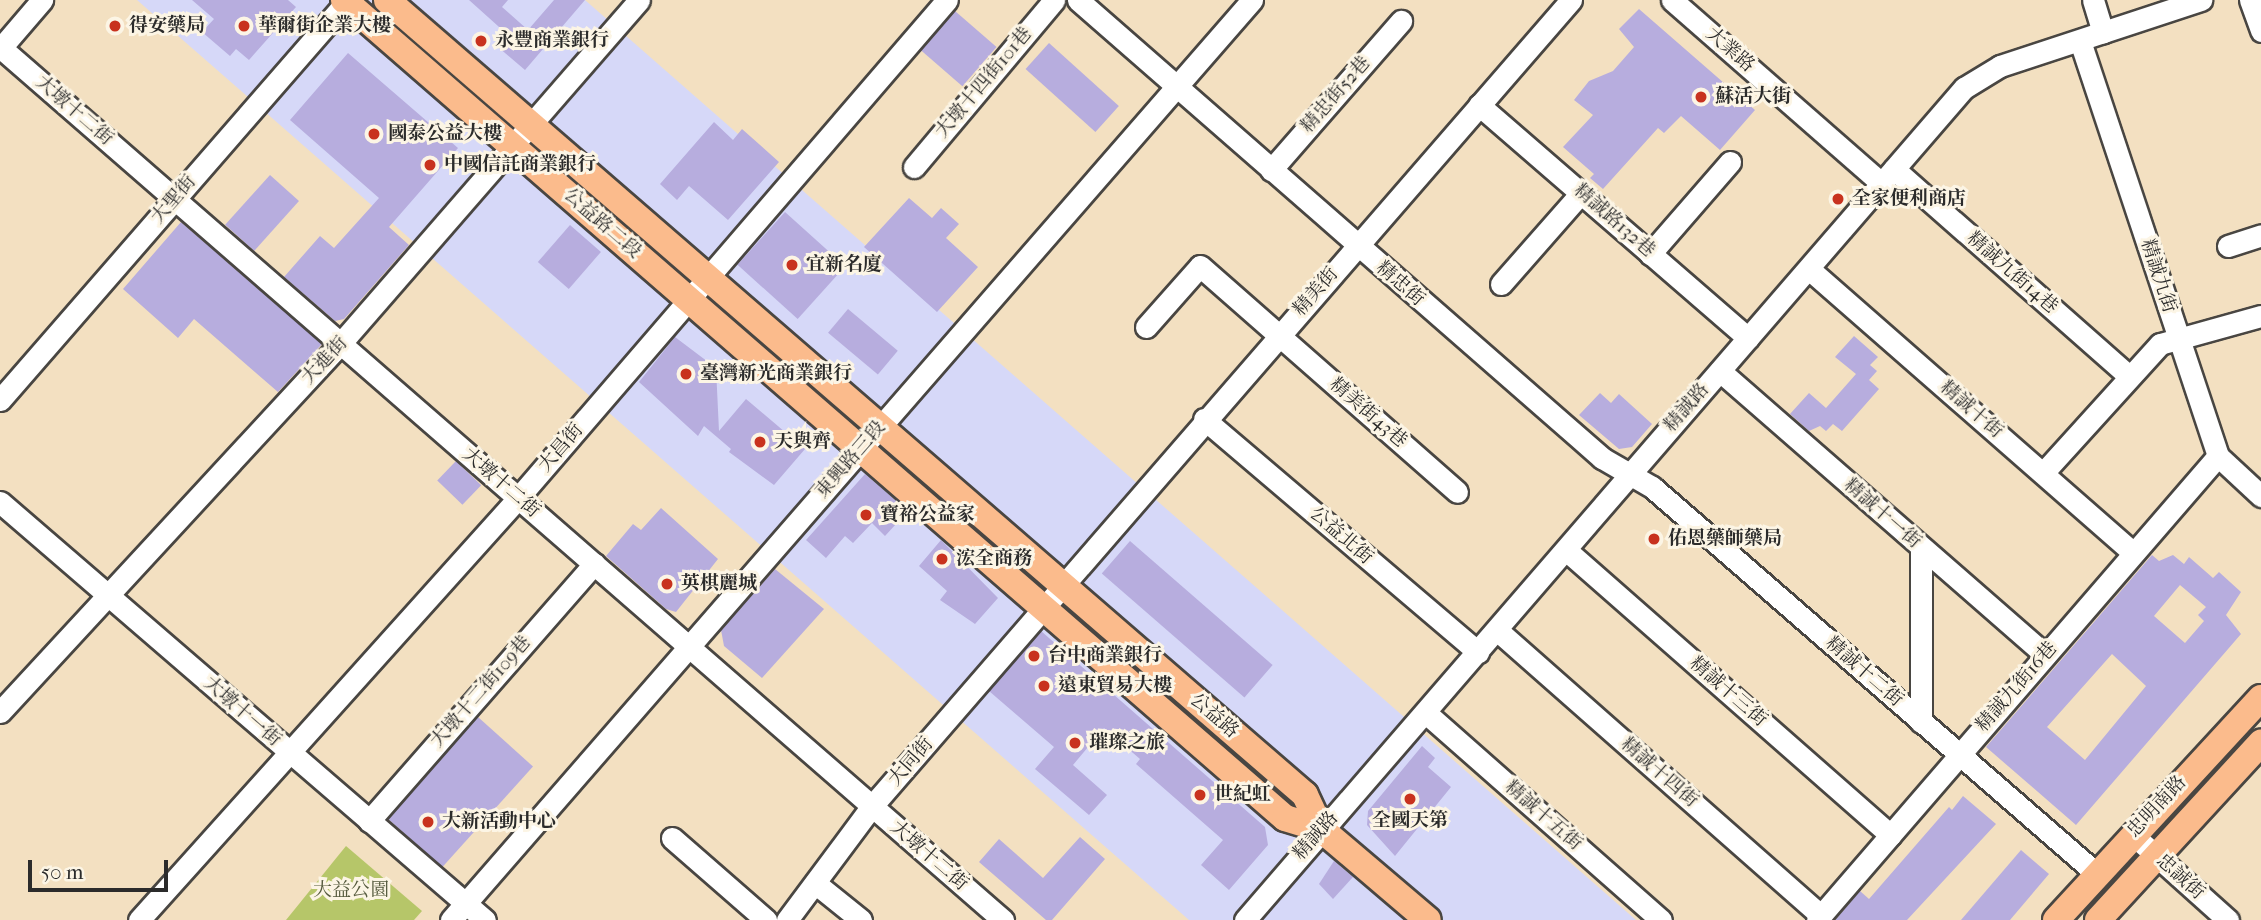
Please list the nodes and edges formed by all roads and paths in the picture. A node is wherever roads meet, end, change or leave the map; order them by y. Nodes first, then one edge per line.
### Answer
1 (41, 0) edge
2 (387, 0) edge
3 (639, 0) edge
4 (947, 0) edge
5 (1054, 0) edge
6 (1077, 0) edge
7 (1252, 0) edge
8 (1571, 0) edge
9 (2093, 0) edge
10 (2201, 0) edge
11 (2250, 0) edge
12 (346, 1) edge
13 (1687, 5) edge
14 (1401, 20) dead end
15 (2261, 31) edge
16 (2103, 32) junction
17 (2080, 40) junction
18 (0, 48) edge
19 (1177, 86) junction
20 (1479, 105) junction
21 (530, 125) junction
22 (512, 146) junction
23 (1730, 162) dead end
24 (914, 167) dead end
25 (1270, 170) junction
26 (1888, 177) junction
27 (1581, 193) junction
28 (175, 199) junction
29 (2261, 235) edge
30 (1356, 246) junction
31 (2228, 246) dead end
32 (1650, 254) junction
33 (1809, 269) junction
34 (707, 278) junction
35 (1501, 284) dead end
36 (689, 300) junction
37 (2261, 316) edge
38 (1146, 327) dead end
39 (1279, 335) junction
40 (1748, 338) junction
41 (2180, 340) junction
42 (341, 344) junction
43 (1720, 370) junction
44 (2129, 376) junction
45 (0, 400) edge
46 (1204, 419) junction
47 (879, 427) junction
48 (858, 451) junction
49 (2218, 456) junction
50 (2043, 473) junction
51 (1628, 475) junction
52 (1457, 492) dead end
53 (2261, 496) edge
54 (518, 498) junction
55 (0, 502) edge
56 (1921, 549) junction
57 (1566, 550) junction
58 (2133, 553) junction
59 (594, 564) junction
60 (1063, 585) junction
61 (107, 595) junction
62 (1043, 610) junction
63 (1496, 630) junction
64 (688, 646) junction
65 (1478, 652) junction
66 (2045, 655) junction
67 (2261, 698) edge
68 (0, 712) edge
69 (1426, 713) junction
70 (1921, 722) junction
71 (2261, 743) edge
72 (289, 753) junction
73 (1959, 754) junction
74 (872, 806) junction
75 (369, 821) junction
76 (1321, 829) junction
77 (2132, 834) junction
78 (1890, 835) junction
79 (672, 838) dead end
80 (2156, 856) junction
81 (2097, 874) junction
82 (814, 883) junction
83 (466, 903) junction
84 (1819, 918) edge
85 (139, 920) edge
86 (450, 920) edge
87 (485, 920) edge
88 (766, 920) edge
89 (787, 920) edge
90 (861, 920) edge
91 (1003, 920) edge
92 (1245, 920) edge
93 (1428, 920) edge
94 (1661, 920) edge
95 (2056, 920) edge
96 (2098, 920) edge
97 (2228, 920) edge

1 - 18 street
2 - 21 main road, 公益路二段
3 - 21 street, 大進街
4 - 34 street, 大昌街
5 - 24 street, 大墩十四街101巷
6 - 19 street, 精忠街
7 - 19 street, 東興路三段
8 - 20 street, 精美街
9 - 16 street
10 - 16 street, 精誠路
11 - 15 street
12 - 22 main road, 公益路二段
12 - 28 street, 大聖街
13 - 26 street, 大業路
14 - 25 street, 精忠街52巷
16 - 17 street, 精誠路
17 - 26 street, 精誠路
17 - 41 street, 精誠九街
18 - 28 street, 大墩十二街
19 - 25 street, 精忠街
19 - 47 street, 東興路三段
20 - 27 street, 精誠路132巷
20 - 30 street, 精美街
21 - 22 street, 大進街
21 - 34 main road, 公益路二段
22 - 36 main road, 公益路二段
22 - 42 street, 大進街
23 - 32 street
25 - 30 street, 精忠街
26 - 33 street, 精誠路
26 - 44 street, 精誠九街14巷
27 - 32 street, 精誠路132巷
27 - 35 street
28 - 42 street, 大墩十二街
28 - 45 street, 大聖街
29 - 31 street
30 - 39 street, 精美街
30 - 51 street, 精忠街
32 - 40 street, 精誠路132巷
33 - 40 street, 精誠路
33 - 50 street, 精誠十街
34 - 36 street, 大昌街
34 - 47 main road, 公益路二段
36 - 48 main road, 公益路二段
36 - 54 street, 大昌街
37 - 41 street
38 - 39 street, 精美街43巷
39 - 46 street, 精美街
39 - 52 street, 精美街43巷
40 - 43 street, 精誠路
41 - 44 street
41 - 49 street, 精誠九街
42 - 54 street, 大墩十二街
42 - 61 street, 大進街
43 - 51 street, 精誠路
43 - 56 street, 精誠十一街
44 - 50 street
46 - 60 street, 精美街
46 - 65 street, 公益北街
47 - 48 street, 東興路三段
47 - 60 main road, 公益路
48 - 62 main road, 公益路
48 - 64 street, 東興路三段
49 - 53 street, 精誠九街
49 - 58 street, 精誠九街16巷
50 - 58 street, 精誠十街
51 - 57 street, 精誠路
51 - 70 street, 精誠十二街
54 - 59 street, 大墩十二街
54 - 72 street, 大昌街
55 - 61 street, 大墩十一街
56 - 66 street, 精誠十一街
56 - 70 street
57 - 63 street, 精誠路
57 - 78 street, 精誠十三街
58 - 66 street, 精誠九街16巷
59 - 64 street, 大墩十二街
59 - 75 street, 大墩十二街109巷
60 - 62 street
60 - 76 main road, 公益路
61 - 68 street, 大進街
61 - 72 street, 大墩十一街
62 - 74 street, 大同街
62 - 76 main road, 公益路
63 - 65 street, 精誠路
63 - 84 street, 精誠十四街
64 - 74 street, 大墩十二街
64 - 83 street, 東興路三段
65 - 69 street, 精誠路
66 - 73 street, 精誠九街16巷
67 - 77 main road, 忠明南路
69 - 76 street, 精誠路
69 - 94 street, 精誠十五街
70 - 73 street, 精誠十二街
71 - 80 main road, 忠明南路
72 - 75 street, 大墩十一街
72 - 85 street, 大昌街
73 - 78 street, 精誠九街16巷
73 - 81 street, 精誠十二街
74 - 82 street, 大同街
74 - 91 street, 大墩十二街
75 - 83 street, 大墩十一街
76 - 92 street, 精誠路
76 - 93 main road, 公益路
77 - 80 street, 忠誠街
77 - 81 main road, 忠明南路
78 - 84 street, 精誠九街16巷
79 - 88 street
80 - 96 main road, 忠明南路
80 - 97 street, 忠誠街
81 - 95 main road, 忠明南路
82 - 89 street, 大同街
82 - 90 street
83 - 86 street, 東興路三段
83 - 87 street, 大墩十一街

